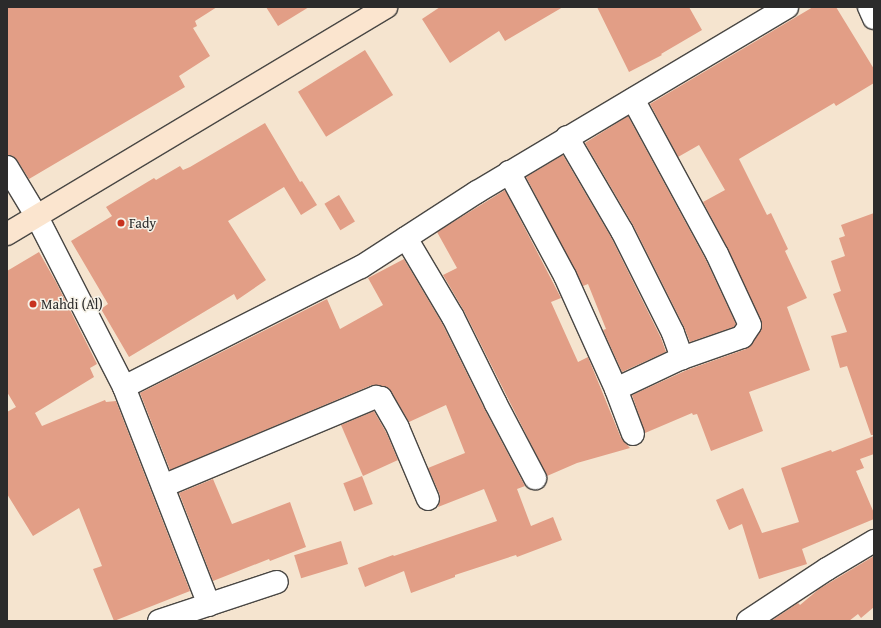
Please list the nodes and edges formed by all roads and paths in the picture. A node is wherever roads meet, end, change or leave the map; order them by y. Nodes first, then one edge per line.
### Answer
1 (386, 7) edge
2 (787, 7) edge
3 (870, 7) edge
4 (874, 18) edge
5 (633, 99) junction
6 (567, 137) junction
7 (7, 167) edge
8 (509, 172) junction
9 (36, 215) junction
10 (7, 234) edge
11 (406, 238) junction
12 (682, 358) junction
13 (124, 387) junction
14 (616, 389) junction
15 (633, 434) dead end
16 (535, 478) dead end
17 (163, 486) junction
18 (428, 499) dead end
19 (874, 541) edge
20 (277, 582) dead end
21 (209, 605) junction
22 (159, 621) edge
23 (748, 621) edge

1 - 9 street
2 - 5 street
3 - 4 street
5 - 6 street
5 - 12 street
6 - 8 street
6 - 12 street
7 - 9 street
8 - 11 street
8 - 14 street
9 - 10 street
9 - 13 street
11 - 13 street
11 - 16 street
12 - 14 street
13 - 17 street
14 - 15 street
17 - 18 street
17 - 21 street
19 - 23 street
20 - 21 street
21 - 22 street

